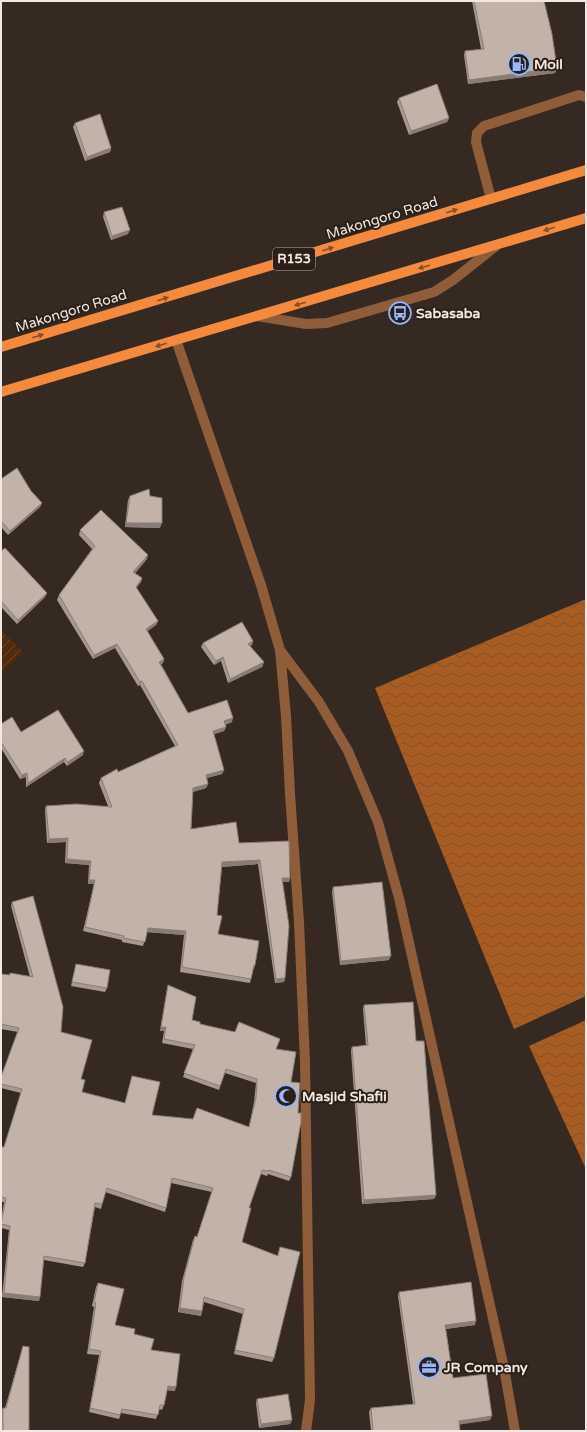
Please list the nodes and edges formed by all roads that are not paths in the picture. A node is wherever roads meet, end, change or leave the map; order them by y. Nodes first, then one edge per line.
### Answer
1 (586, 97) edge
2 (586, 170) edge
3 (491, 199) junction
4 (586, 218) edge
5 (496, 246) junction
6 (257, 316) junction
7 (176, 340) junction
8 (1, 347) edge
9 (1, 392) edge
10 (280, 650) junction
11 (306, 1431) edge
12 (515, 1431) edge

1 - 3 street
2 - 3 main road, Makongoro Road / R153
8 -> 3 main road, Makongoro Road / R153
4 -> 5 main road
5 -> 6 main road
5 - 6 street
6 - 7 main road
7 -> 9 main road
7 - 10 street
10 - 11 street
10 - 12 street

